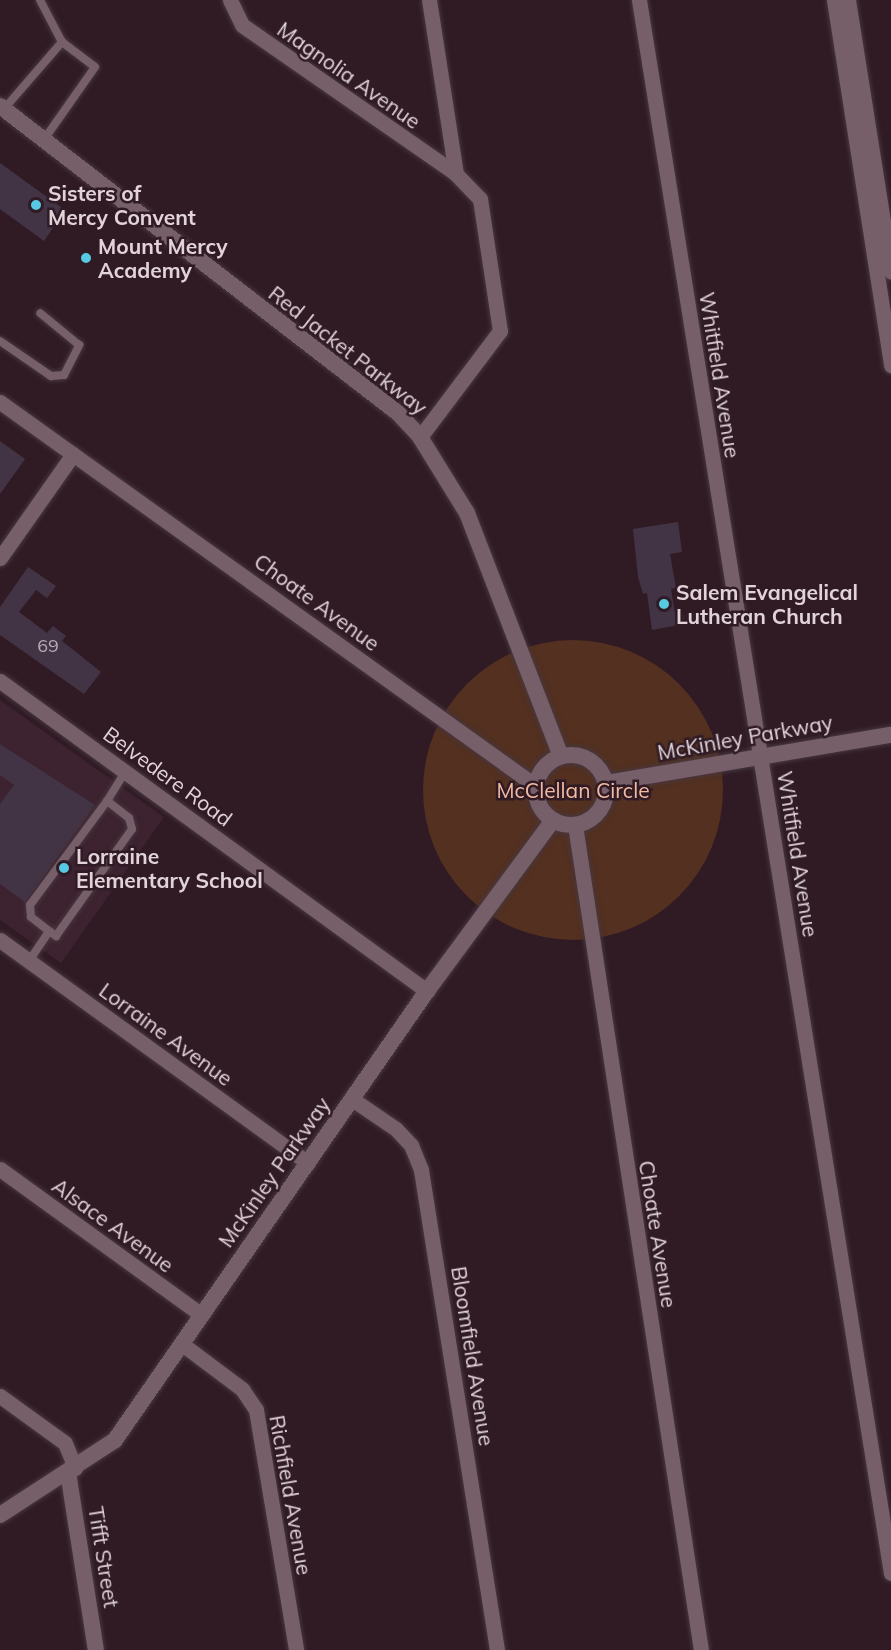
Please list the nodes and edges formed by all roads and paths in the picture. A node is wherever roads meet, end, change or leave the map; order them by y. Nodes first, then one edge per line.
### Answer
1 (40, 0) edge
2 (230, 0) edge
3 (429, 0) edge
4 (639, 0) edge
5 (834, 0) edge
6 (848, 0) edge
7 (62, 42) junction
8 (851, 64) junction
9 (2, 108) edge
10 (42, 142) junction
11 (456, 174) junction
12 (884, 250) edge
13 (891, 272) edge
14 (40, 313) dead end
15 (0, 340) edge
16 (891, 366) edge
17 (0, 402) edge
18 (420, 437) junction
19 (73, 454) junction
20 (0, 558) edge
21 (0, 681) edge
22 (891, 735) edge
23 (561, 756) junction
24 (760, 758) junction
25 (126, 771) junction
26 (606, 783) junction
27 (536, 786) junction
28 (107, 801) junction
29 (553, 820) junction
30 (575, 825) junction
31 (50, 931) junction
32 (0, 940) edge
33 (29, 961) junction
34 (428, 990) junction
35 (352, 1099) junction
36 (308, 1163) junction
37 (0, 1169) edge
38 (202, 1315) junction
39 (182, 1344) junction
40 (0, 1396) edge
41 (72, 1470) junction
42 (0, 1515) edge
43 (891, 1573) edge
44 (96, 1650) edge
45 (296, 1650) edge
46 (497, 1650) edge
47 (701, 1650) edge

1 - 7 lane
2 - 11 street, Magnolia Avenue
3 - 11 street
4 - 24 street, Whitfield Avenue
5 - 8 street
6 - 8 street
7 - 9 lane
7 - 10 lane
8 - 12 street
9 - 10 street, Red Jacket Parkway
10 - 18 street, Red Jacket Parkway
11 - 18 street, Magnolia Avenue
12 - 13 street
12 - 16 street
14 - 15 lane
17 - 19 street, Choate Avenue
18 - 23 street, Red Jacket Parkway
19 - 20 street
19 - 27 street, Choate Avenue
21 - 25 street, Belvedere Road
22 - 24 street, McKinley Parkway
23 - 26 street
23 - 27 street
24 - 26 street, McKinley Parkway
24 - 43 street, Whitfield Avenue
25 - 28 lane
25 - 34 street, Belvedere Road
26 - 30 street
27 - 29 street
28 - 31 lane
28 - 31 lane
29 - 30 street
29 - 34 street, McKinley Parkway
30 - 47 street, Choate Avenue
31 - 33 lane
32 - 33 street, Lorraine Avenue
33 - 36 street, Lorraine Avenue
34 - 35 street, McKinley Parkway
35 - 36 street, McKinley Parkway
35 - 46 street, Bloomfield Avenue
36 - 38 street, McKinley Parkway
37 - 38 street, Alsace Avenue
38 - 39 street, McKinley Parkway
39 - 41 street, McKinley Parkway
39 - 45 street, Richfield Avenue
40 - 41 street
41 - 42 street, McKinley Parkway
41 - 44 street, Tifft Street

